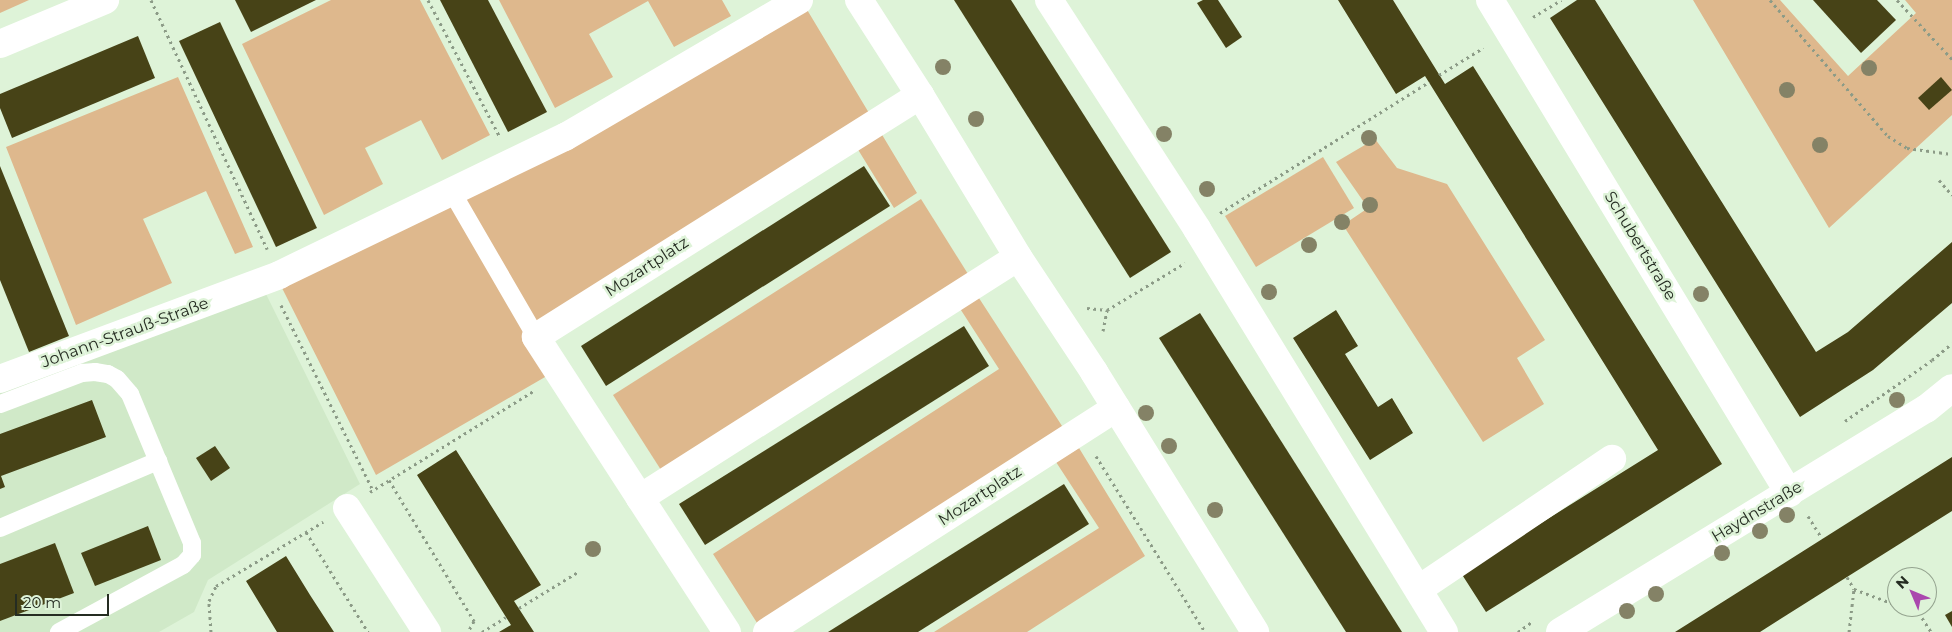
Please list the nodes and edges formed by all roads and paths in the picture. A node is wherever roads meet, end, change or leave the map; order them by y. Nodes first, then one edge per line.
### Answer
1 (105, 0) edge
2 (151, 0) edge
3 (428, 0) edge
4 (799, 0) edge
5 (858, 0) edge
6 (1049, 0) edge
7 (1490, 0) edge
8 (1770, 0) edge
9 (1897, 0) edge
10 (1510, 32) junction
11 (0, 44) edge
12 (1952, 59) edge
13 (1439, 75) dead end
14 (1429, 82) dead end
15 (920, 94) junction
16 (1952, 154) edge
17 (513, 162) junction
18 (1939, 180) dead end
19 (452, 192) junction
20 (1952, 195) edge
21 (1203, 239) junction
22 (1018, 258) junction
23 (266, 281) junction
24 (1048, 303) junction
25 (536, 337) junction
26 (0, 380) edge
27 (1952, 388) edge
28 (0, 404) edge
29 (1116, 408) junction
30 (1081, 431) junction
31 (1612, 459) dead end
32 (158, 460) junction
33 (389, 480) dead end
34 (373, 490) dead end
35 (1789, 493) junction
36 (640, 498) junction
37 (347, 508) dead end
38 (1807, 513) dead end
39 (0, 528) edge
40 (306, 532) dead end
41 (1822, 538) dead end
42 (578, 572) dead end
43 (1847, 577) dead end
44 (1419, 589) junction
45 (1854, 589) junction
46 (1887, 601) edge
47 (519, 608) dead end
48 (506, 617) dead end
49 (1921, 617) edge
50 (59, 632) edge
51 (368, 632) edge
52 (427, 632) edge
53 (468, 632) edge
54 (482, 632) edge
55 (727, 632) edge
56 (767, 632) edge
57 (1205, 632) edge
58 (1255, 632) edge
59 (1444, 632) edge
60 (1560, 632) edge
61 (1849, 632) edge
62 (1931, 632) edge

1 - 11 street
2 - 23 path
3 - 17 path
4 - 17 street
5 - 15 street
6 - 21 street
7 - 10 street, Schubertstraße
8 - 16 path
9 - 12 path
10 - 13 path
10 - 35 street, Schubertstraße
14 - 21 path
15 - 22 street
15 - 25 street, Mozartplatz
17 - 19 street
18 - 20 path
19 - 23 street
19 - 25 lane
21 - 24 path
21 - 44 street
22 - 24 street
22 - 36 street
23 - 26 street, Johann-Strauß-Straße
23 - 34 path
24 - 29 street
25 - 36 street
27 - 35 street, Haydnstraße
28 - 32 lane
29 - 30 street, Mozartplatz
29 - 58 street
30 - 56 street, Mozartplatz
30 - 57 path
31 - 44 street
32 - 39 lane
32 - 50 lane
33 - 53 path
35 - 60 street, Haydnstraße
36 - 55 street
37 - 52 street
38 - 41 path
40 - 51 path
42 - 47 path
43 - 45 path
44 - 59 street
45 - 46 path
45 - 61 path
48 - 54 path
49 - 62 path

